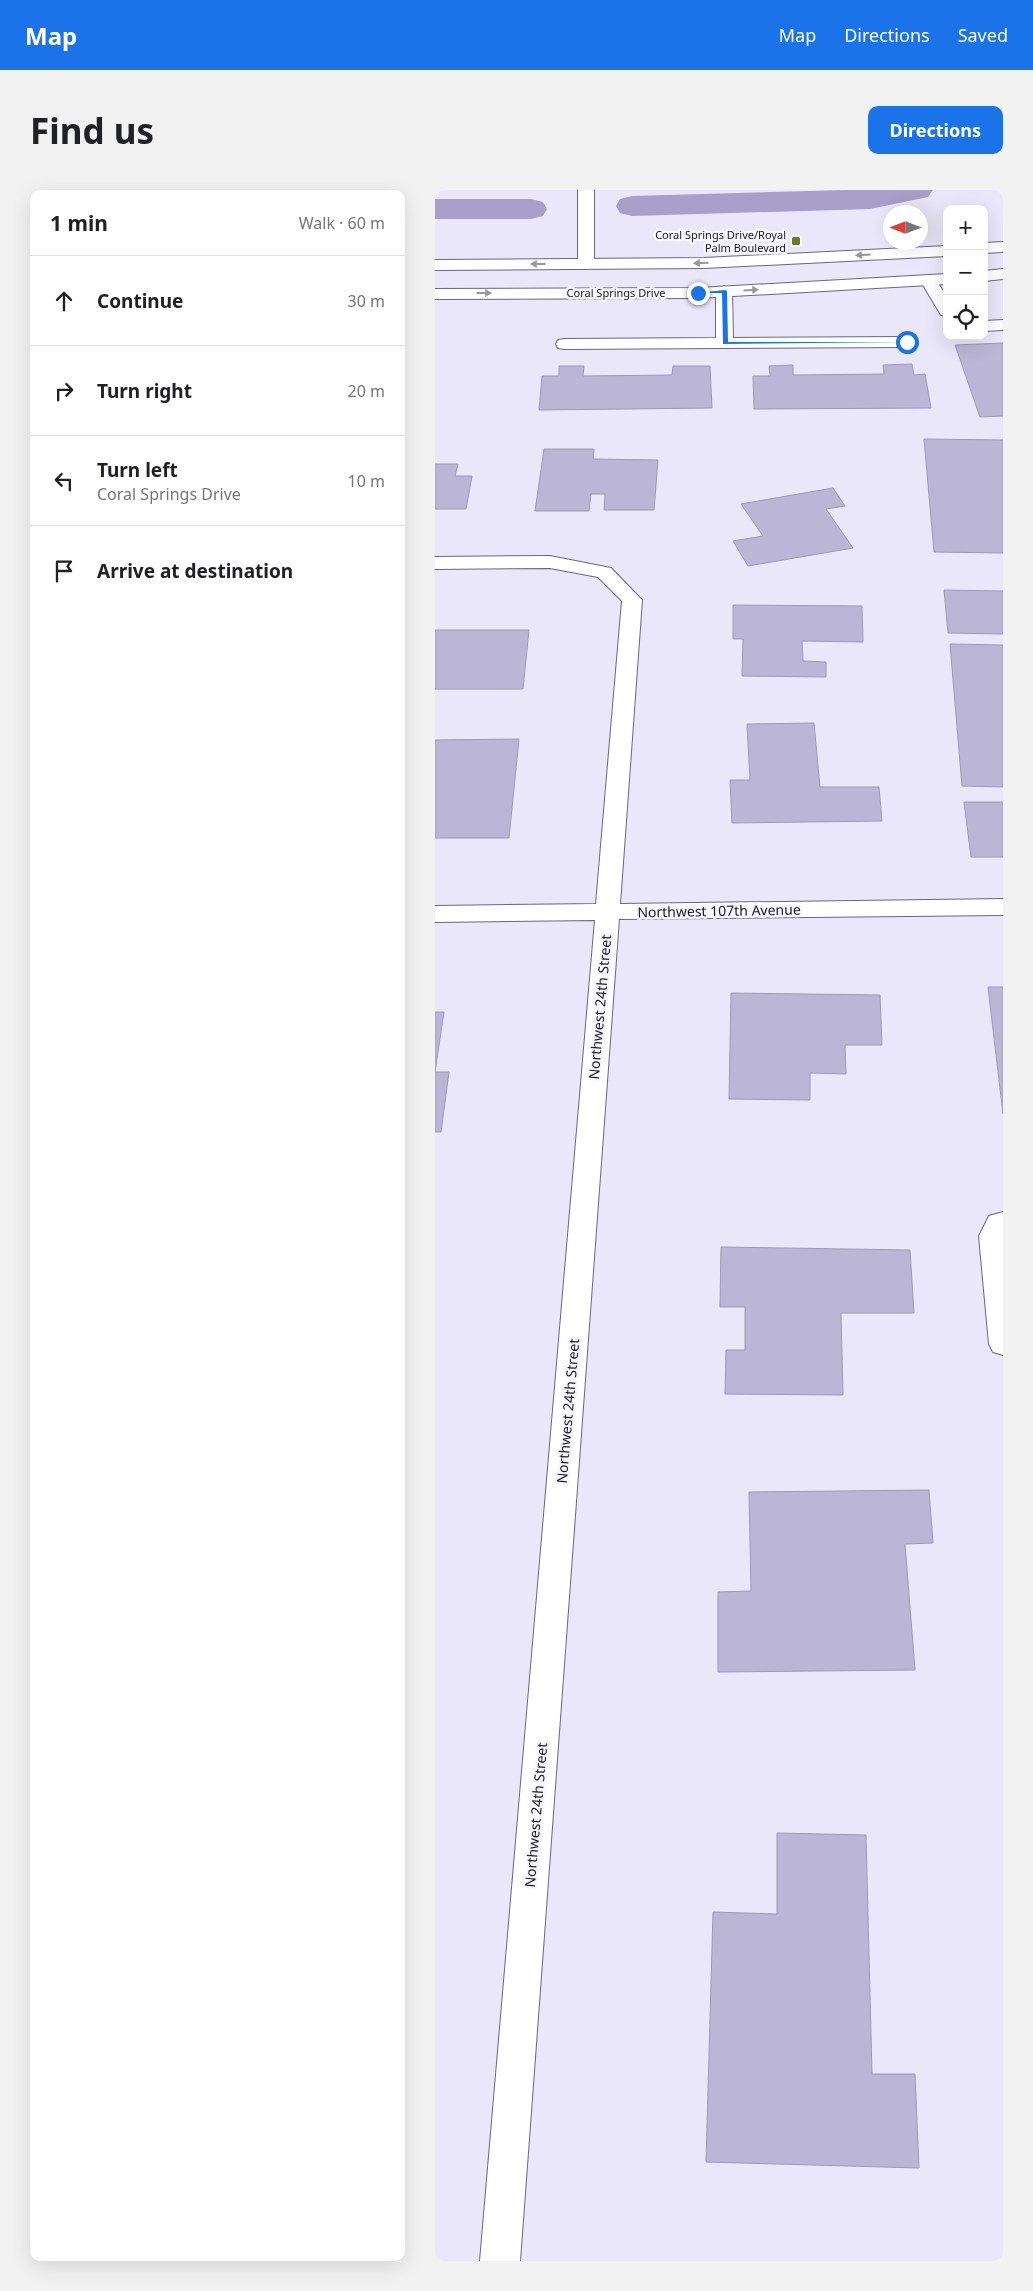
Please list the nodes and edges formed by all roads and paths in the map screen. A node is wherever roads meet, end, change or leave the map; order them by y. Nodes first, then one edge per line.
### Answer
1 (586, 190) edge
2 (1003, 247) edge
3 (988, 248) edge
4 (943, 251) edge
5 (586, 264) junction
6 (435, 265) edge
7 (1003, 274) edge
8 (988, 276) edge
9 (943, 279) edge
10 (928, 280) junction
11 (725, 291) junction
12 (435, 294) edge
13 (943, 304) edge
14 (1003, 325) edge
15 (988, 326) edge
16 (907, 342) dead end
17 (725, 343) junction
18 (565, 344) dead end
19 (435, 563) edge
20 (1003, 907) edge
21 (608, 913) junction
22 (435, 914) edge
23 (1003, 1222) edge
24 (1003, 1344) edge
25 (501, 2261) edge

1 - 5 street
2 - 3 street
4 -> 5 street
5 -> 6 street
7 - 8 street
9 - 10 street, Coral Springs Drive
11 -> 10 street, Coral Springs Drive
10 - 13 street
12 -> 11 street, Coral Springs Drive
11 - 17 street
14 - 15 street
16 - 17 street
17 - 18 street
19 - 21 street, Northwest 24th Street
20 - 21 street, Northwest 107th Avenue
21 - 22 street, Northwest 107th Avenue
21 - 25 street, Northwest 24th Street
23 - 24 street

